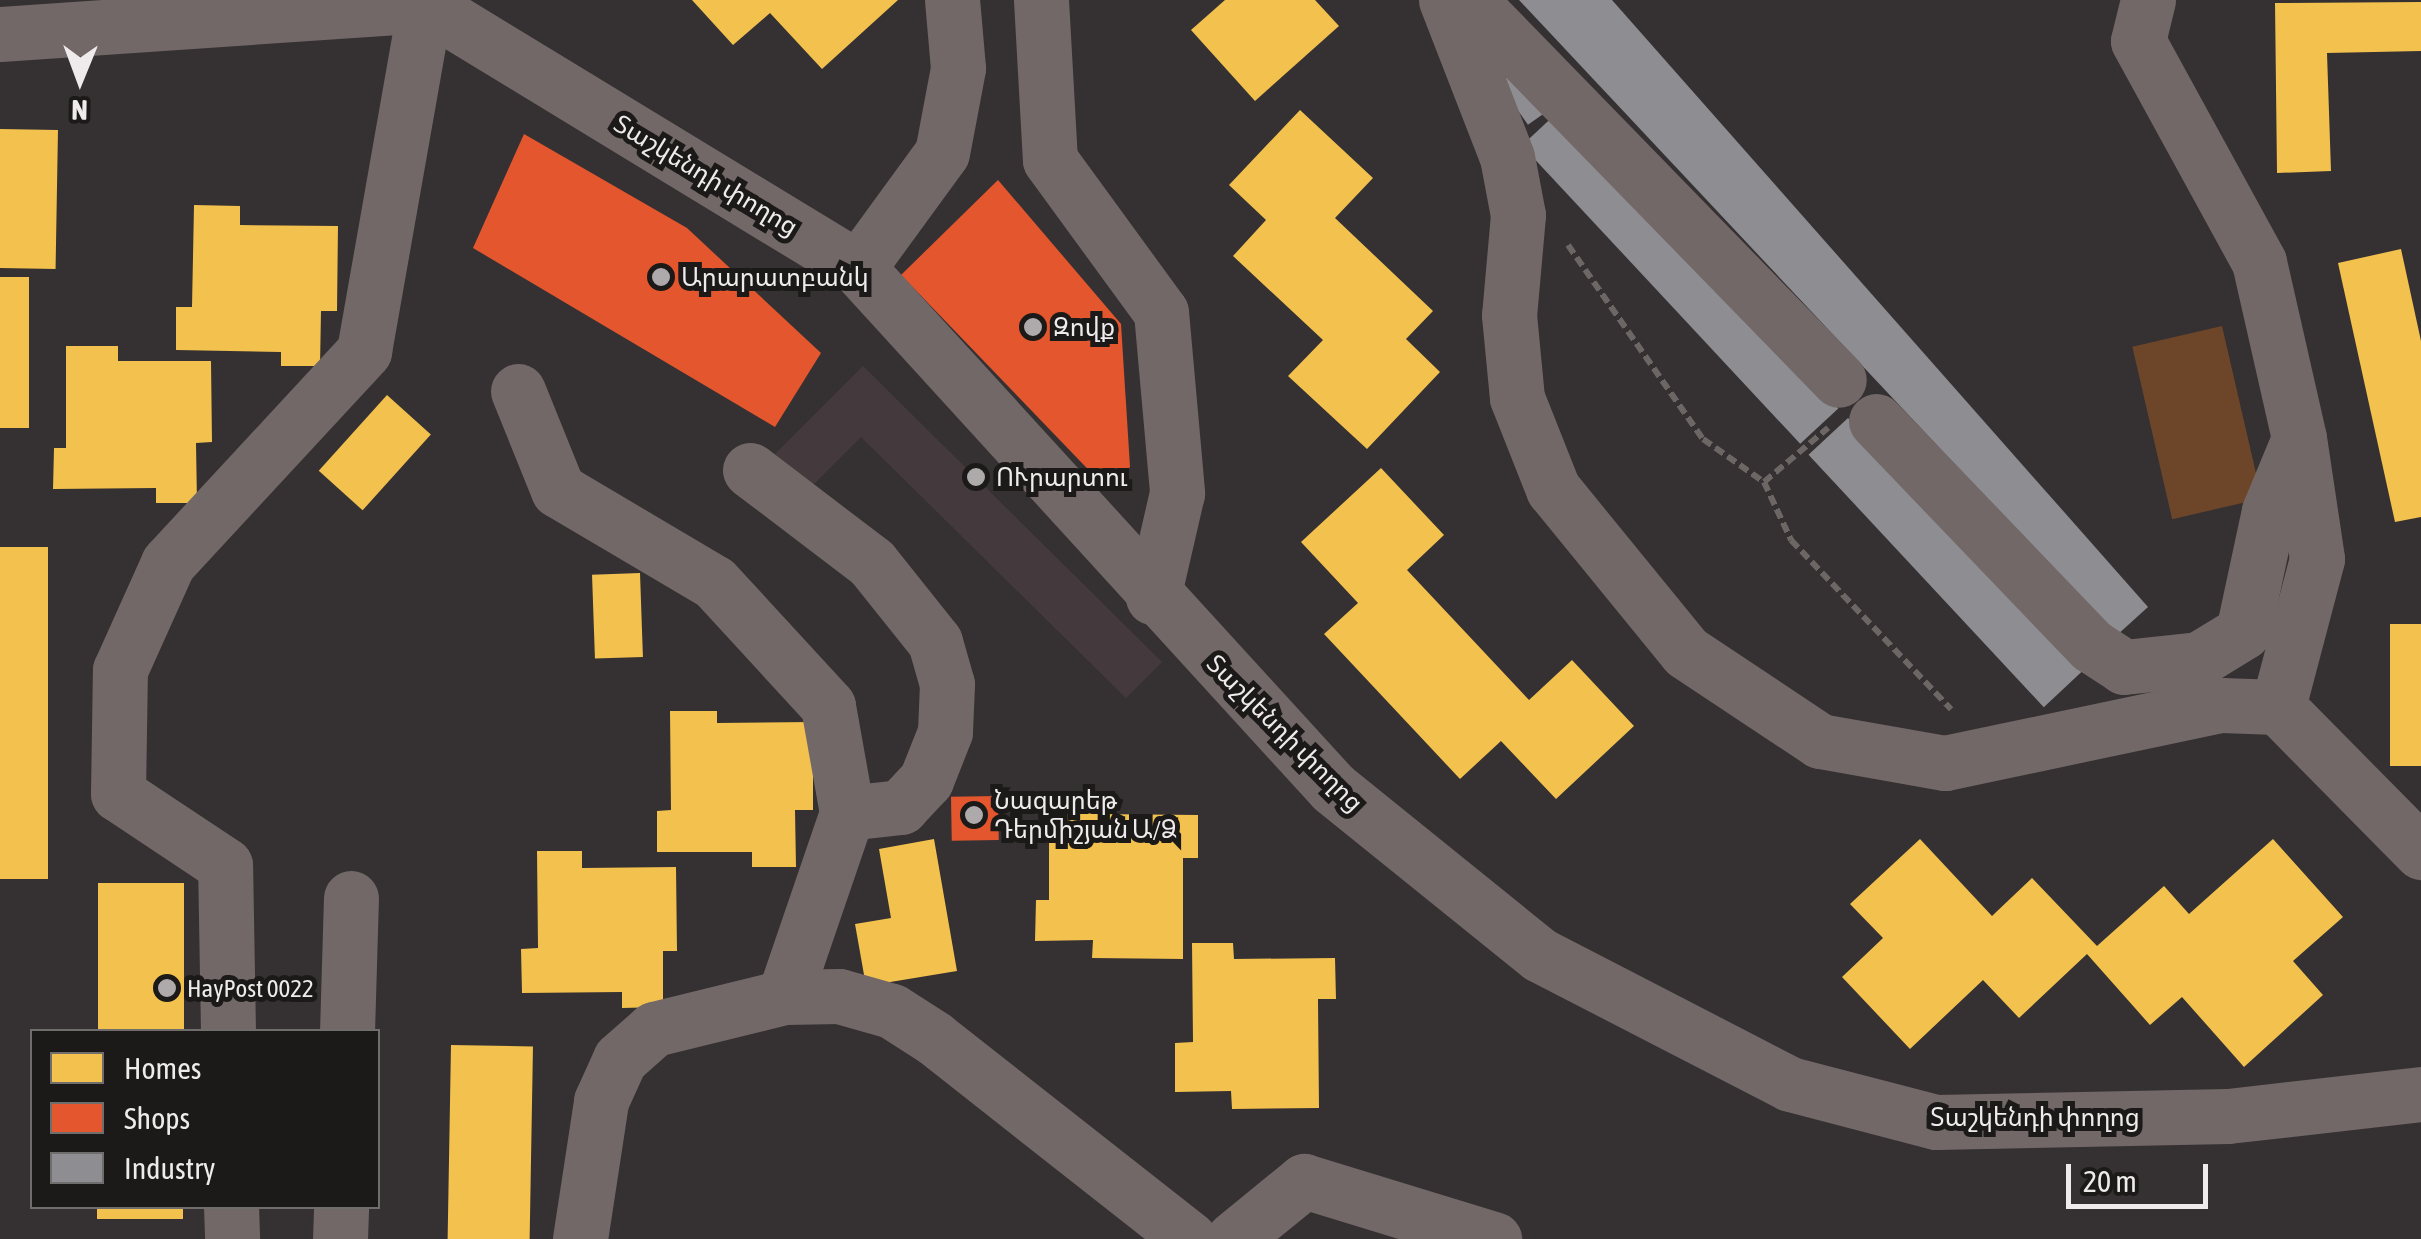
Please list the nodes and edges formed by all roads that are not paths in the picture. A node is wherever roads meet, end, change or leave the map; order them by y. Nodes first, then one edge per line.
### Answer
1 (952, 0) edge
2 (1042, 0) edge
3 (1446, 0) edge
4 (1469, 0) edge
5 (2148, 0) edge
6 (426, 3) edge
7 (0, 34) edge
8 (858, 268) junction
9 (518, 390) dead end
10 (2299, 438) junction
11 (750, 470) dead end
12 (1152, 596) junction
13 (2278, 706) junction
14 (847, 813) junction
15 (2421, 852) edge
16 (351, 898) dead end
17 (784, 997) junction
18 (228, 1029) edge
19 (347, 1029) edge
20 (2421, 1094) edge
21 (231, 1209) edge
22 (341, 1209) edge
23 (232, 1239) edge
24 (340, 1239) edge
25 (580, 1239) edge
26 (1189, 1239) edge
27 (1233, 1239) edge
28 (1494, 1239) edge

1 - 8 street
2 - 12 street
3 - 13 street
4 - 10 street
5 - 10 street
6 - 7 street
6 - 8 street, Տաշկենդի փողոց
6 - 18 street
8 - 12 street, Տաշկենդի փողոց
9 - 14 street
10 - 13 street
11 - 14 street
12 - 20 street, Տաշկենդի փողոց
13 - 15 street
14 - 17 street
16 - 19 street
17 - 25 street
17 - 26 street
21 - 23 street
22 - 24 street
27 - 28 street

